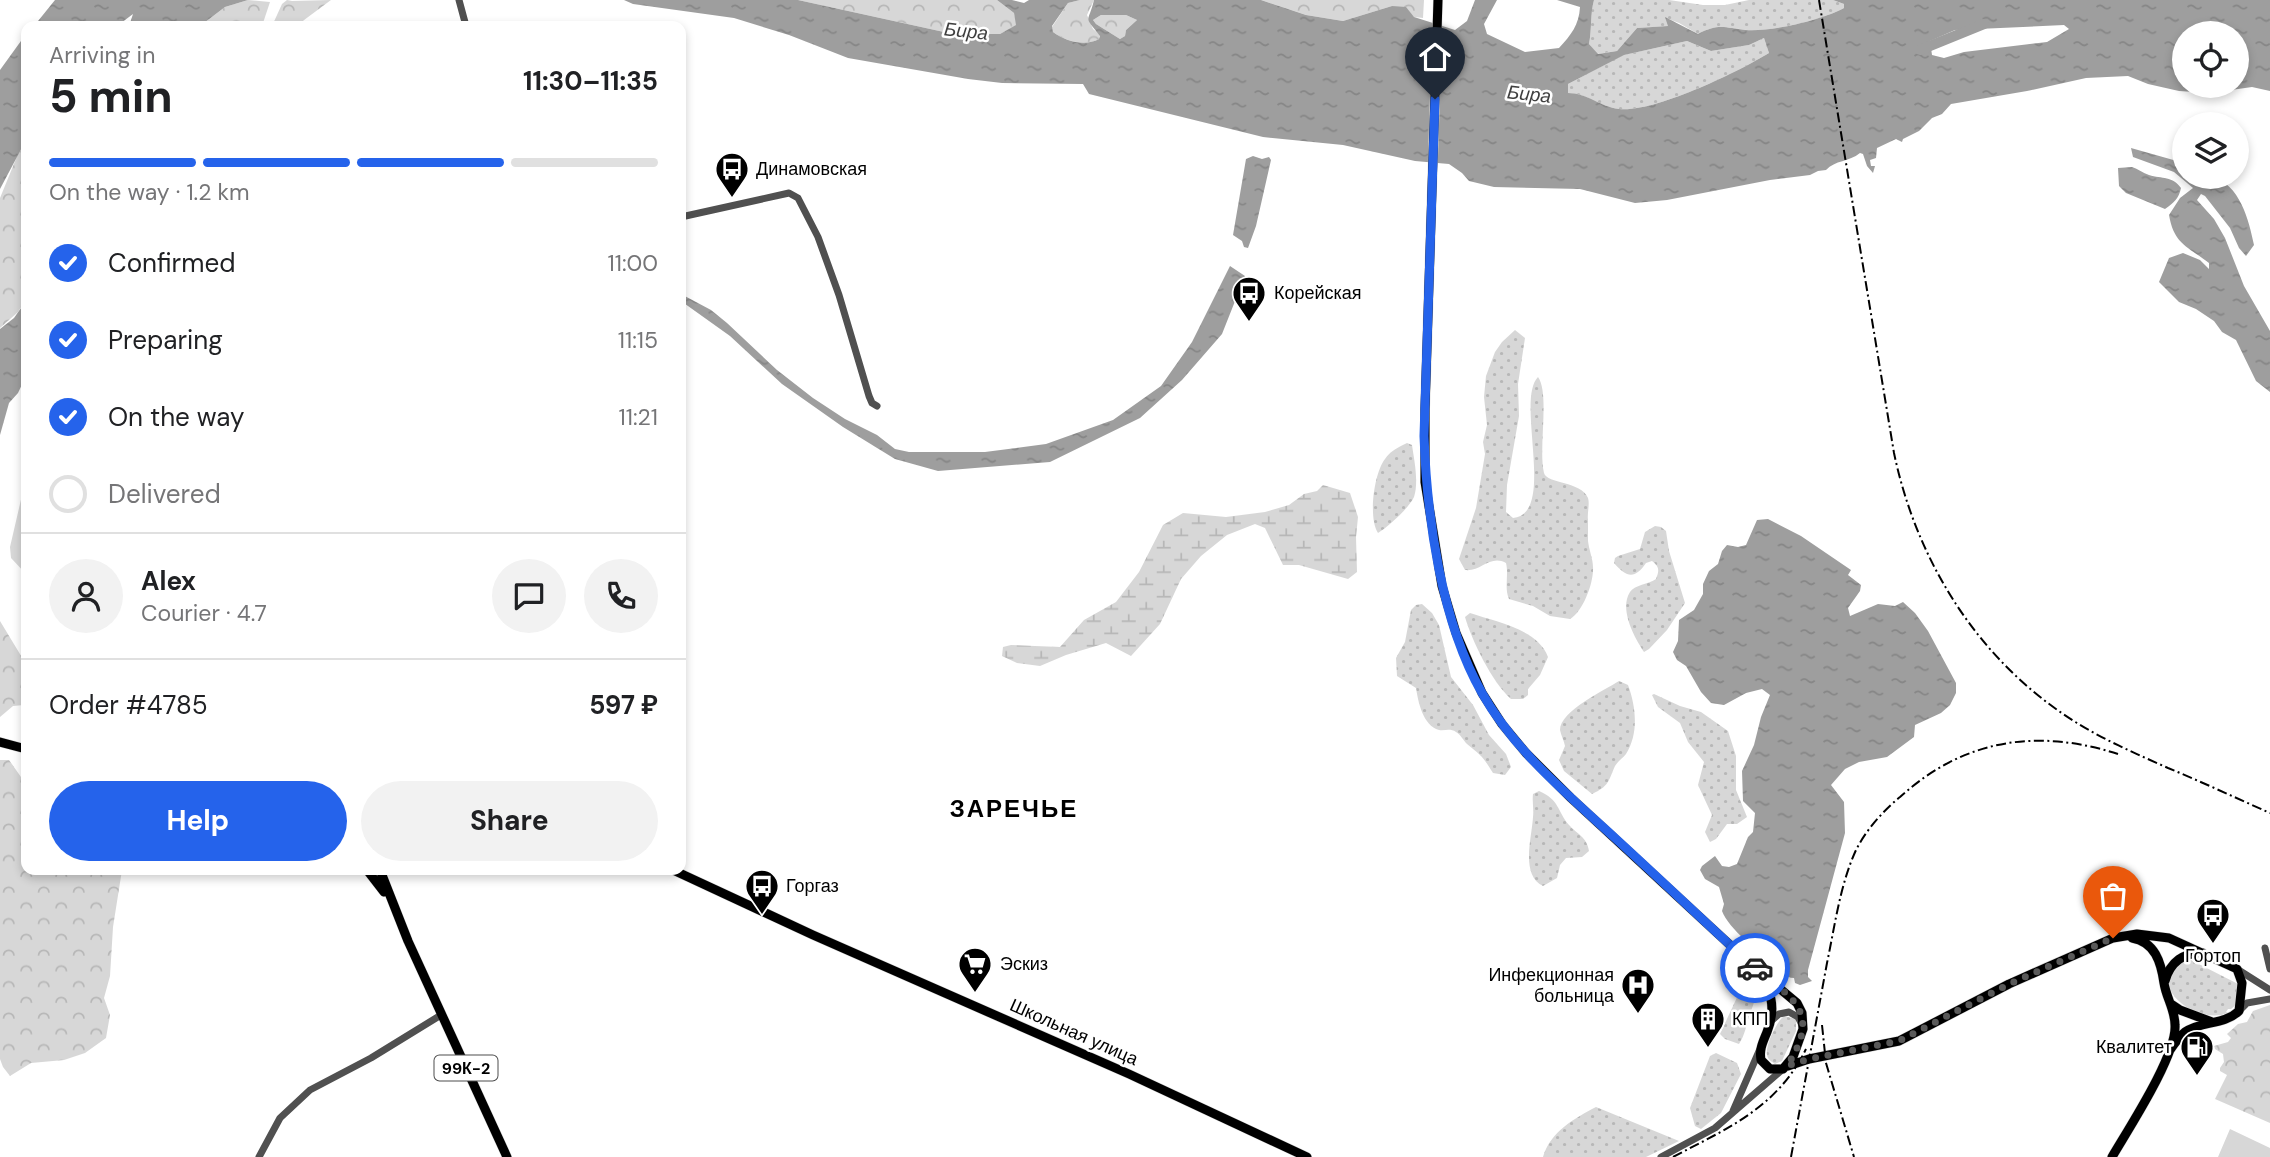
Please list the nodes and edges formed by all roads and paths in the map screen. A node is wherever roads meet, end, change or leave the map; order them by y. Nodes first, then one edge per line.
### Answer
1 (459, 0) edge
2 (1438, 0) edge
3 (465, 21) edge
4 (686, 216) edge
5 (877, 406) dead end
6 (0, 742) edge
7 (21, 748) edge
8 (371, 875) edge
9 (382, 875) edge
10 (684, 875) edge
11 (393, 905) junction
12 (2113, 938) junction
13 (2265, 948) dead end
14 (2207, 954) junction
15 (1755, 968) junction
16 (2237, 969) junction
17 (2270, 969) edge
18 (2164, 986) junction
19 (2270, 990) edge
20 (2168, 999) junction
21 (2270, 999) edge
22 (2239, 1012) junction
23 (441, 1015) junction
24 (2214, 1023) junction
25 (1770, 1024) junction
26 (1803, 1028) junction
27 (1761, 1048) junction
28 (2169, 1050) junction
29 (1785, 1068) junction
30 (1730, 1116) junction
31 (259, 1157) edge
32 (507, 1157) edge
33 (1307, 1157) edge
34 (1661, 1157) edge
35 (2112, 1157) edge

1 - 3 street
2 - 15 main road
4 - 5 street
6 - 7 main road
8 - 11 main road, 99К-2
9 - 11 main road, 99К-2
10 - 33 main road, Школьная улица
11 - 23 main road, 99К-2
12 - 14 main road
12 - 18 main road
12 - 29 main road
13 - 17 street
14 - 16 main road
14 - 18 main road
15 - 25 main road
15 - 26 main road
16 - 19 street
16 - 22 main road
18 - 20 main road
20 - 24 main road
20 - 28 main road
21 - 22 street
22 - 24 main road
23 - 31 street
23 - 32 main road, 99К-2
24 - 28 main road
25 - 26 street
25 - 27 main road
26 - 29 main road
27 - 29 main road
27 - 30 street
28 - 35 main road
29 - 30 street
30 - 34 street

